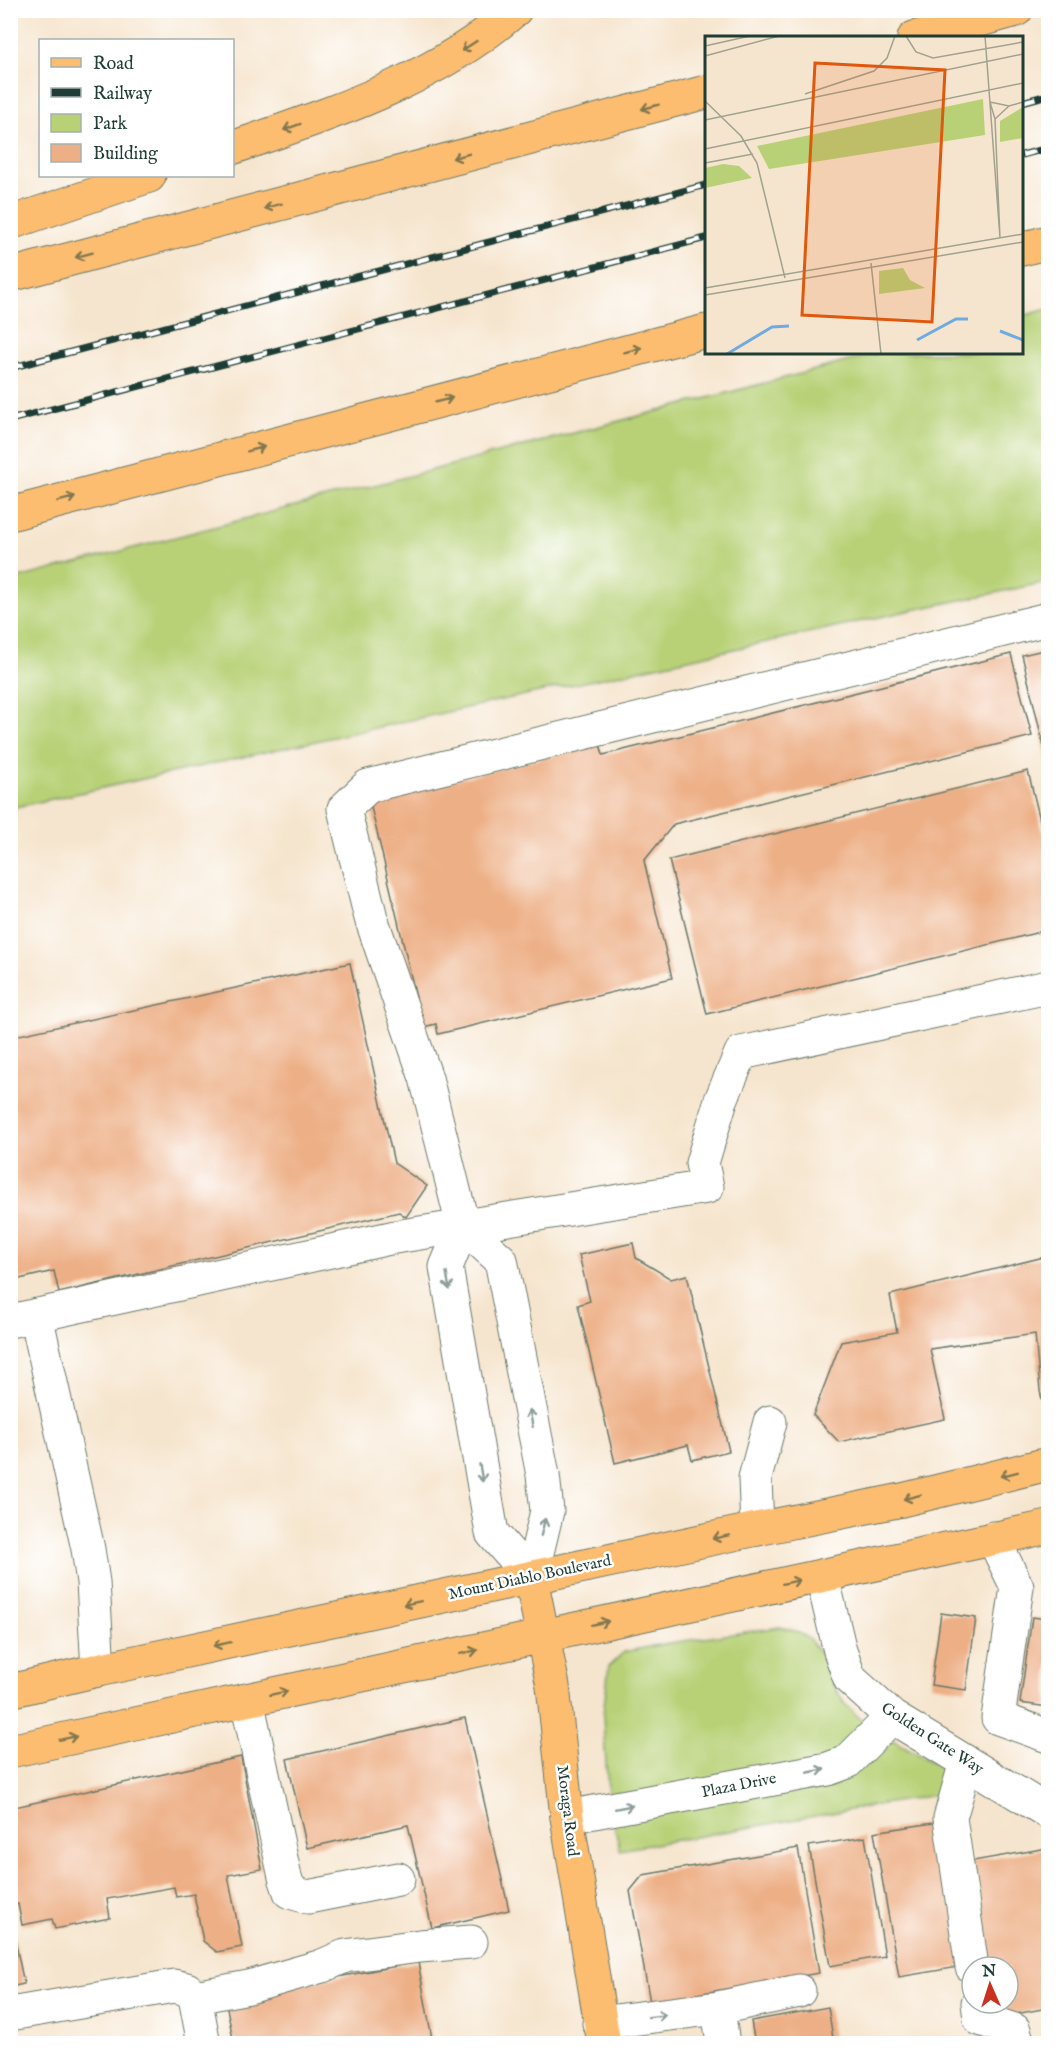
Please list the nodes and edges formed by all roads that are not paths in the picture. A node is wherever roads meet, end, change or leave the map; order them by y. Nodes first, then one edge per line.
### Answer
1 (515, 10) edge
2 (1016, 10) edge
3 (921, 36) edge
4 (705, 92) edge
5 (234, 147) edge
6 (146, 177) edge
7 (10, 223) edge
8 (1048, 242) edge
9 (1023, 249) edge
10 (10, 274) edge
11 (705, 331) edge
12 (10, 514) edge
13 (1048, 619) edge
14 (1048, 987) edge
15 (463, 1226) junction
16 (23, 1318) edge
17 (770, 1422) dead end
18 (1048, 1464) edge
19 (1048, 1527) edge
20 (757, 1529) junction
21 (993, 1539) junction
22 (822, 1576) junction
23 (531, 1578) junction
24 (543, 1635) junction
25 (98, 1670) junction
26 (10, 1691) edge
27 (247, 1700) junction
28 (892, 1717) junction
29 (1048, 1736) edge
30 (10, 1751) edge
31 (966, 1762) junction
32 (1048, 1812) edge
33 (567, 1817) junction
34 (398, 1879) dead end
35 (471, 1942) dead end
36 (970, 1955) edge
37 (799, 1991) dead end
38 (195, 1997) junction
39 (718, 2008) junction
40 (10, 2014) edge
41 (980, 2015) edge
42 (602, 2033) edge
43 (204, 2043) edge
44 (723, 2043) edge
45 (1018, 2043) edge

1 -> 5 main road
2 - 3 main road
4 -> 10 main road
6 - 7 main road
8 - 9 main road
12 -> 11 main road
13 - 15 street
14 - 15 street
15 - 16 street
15 -> 23 street
23 -> 15 street
16 - 25 street
17 - 20 street
18 -> 20 main road, Mount Diablo Boulevard
19 - 21 main road
20 -> 23 main road, Mount Diablo Boulevard
21 - 22 main road
21 - 29 street
24 -> 22 main road
22 - 28 street, Golden Gate Way
23 - 24 main road, Moraga Road
23 -> 25 main road, Mount Diablo Boulevard
27 -> 24 main road
24 - 33 main road, Moraga Road
25 - 26 main road, Mount Diablo Boulevard
30 -> 27 main road
27 - 34 street
28 - 31 street, Golden Gate Way
33 -> 28 street, Plaza Drive
31 - 32 street, Golden Gate Way
31 - 36 street
33 - 42 main road, Moraga Road
35 - 38 street
37 - 39 street
38 - 40 street
38 - 43 street
42 -> 39 street
39 - 44 street
41 - 45 street

